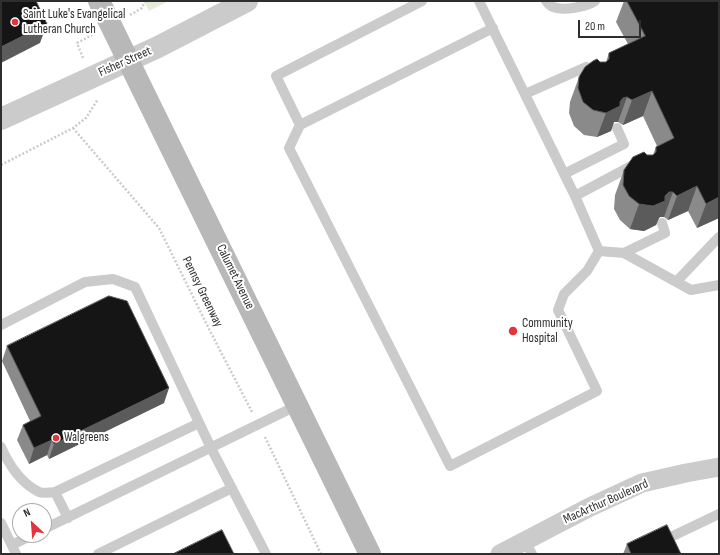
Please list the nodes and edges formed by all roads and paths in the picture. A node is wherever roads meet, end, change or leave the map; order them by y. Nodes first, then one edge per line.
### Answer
1 (99, 1) edge
2 (145, 1) edge
3 (247, 1) edge
4 (422, 1) edge
5 (480, 1) edge
6 (546, 1) edge
7 (595, 1) edge
8 (142, 8) dead end
9 (493, 28) junction
10 (128, 61) junction
11 (594, 81) edge
12 (525, 94) junction
13 (99, 97) dead end
14 (1, 119) edge
15 (300, 125) junction
16 (73, 128) junction
17 (616, 128) edge
18 (1, 165) edge
19 (564, 174) junction
20 (640, 174) edge
21 (575, 196) junction
22 (662, 223) edge
23 (719, 237) edge
24 (599, 251) junction
25 (624, 253) junction
26 (676, 282) junction
27 (719, 285) edge
28 (1, 325) edge
29 (298, 405) junction
30 (199, 423) junction
31 (259, 425) junction
32 (1, 447) edge
33 (211, 448) junction
34 (719, 467) edge
35 (232, 488) junction
36 (55, 492) junction
37 (719, 514) edge
38 (68, 518) junction
39 (1, 523) edge
40 (52, 525) edge
41 (22, 543) edge
42 (528, 548) edge
43 (14, 550) edge
44 (98, 554) edge
45 (266, 554) edge
46 (322, 554) edge
47 (370, 554) edge
48 (500, 554) edge
49 (635, 554) edge

1 - 10 main road, Calumet Avenue
2 - 8 path
3 - 10 street, Fisher Street
4 - 15 lane
5 - 9 lane
6 - 7 lane
9 - 12 lane
9 - 15 lane
10 - 14 street, Fisher Street
10 - 29 main road, Calumet Avenue
11 - 12 lane
12 - 19 lane
13 - 16 path
15 - 24 lane
16 - 18 path
16 - 31 path, Pennsy Greenway
17 - 19 lane
19 - 21 lane
20 - 21 lane
21 - 24 lane
22 - 25 lane
23 - 26 lane
24 - 25 lane
25 - 26 lane
26 - 27 lane
28 - 30 lane
29 - 31 lane
29 - 47 main road, Calumet Avenue
30 - 33 lane
30 - 36 lane
31 - 33 lane
31 - 46 path, Pennsy Greenway
32 - 36 lane
33 - 35 lane
33 - 38 lane
34 - 42 street, MacArthur Boulevard
35 - 44 lane
35 - 45 lane
36 - 38 lane
37 - 49 lane
38 - 40 lane
39 - 43 lane
41 - 43 lane
42 - 48 street, MacArthur Boulevard

